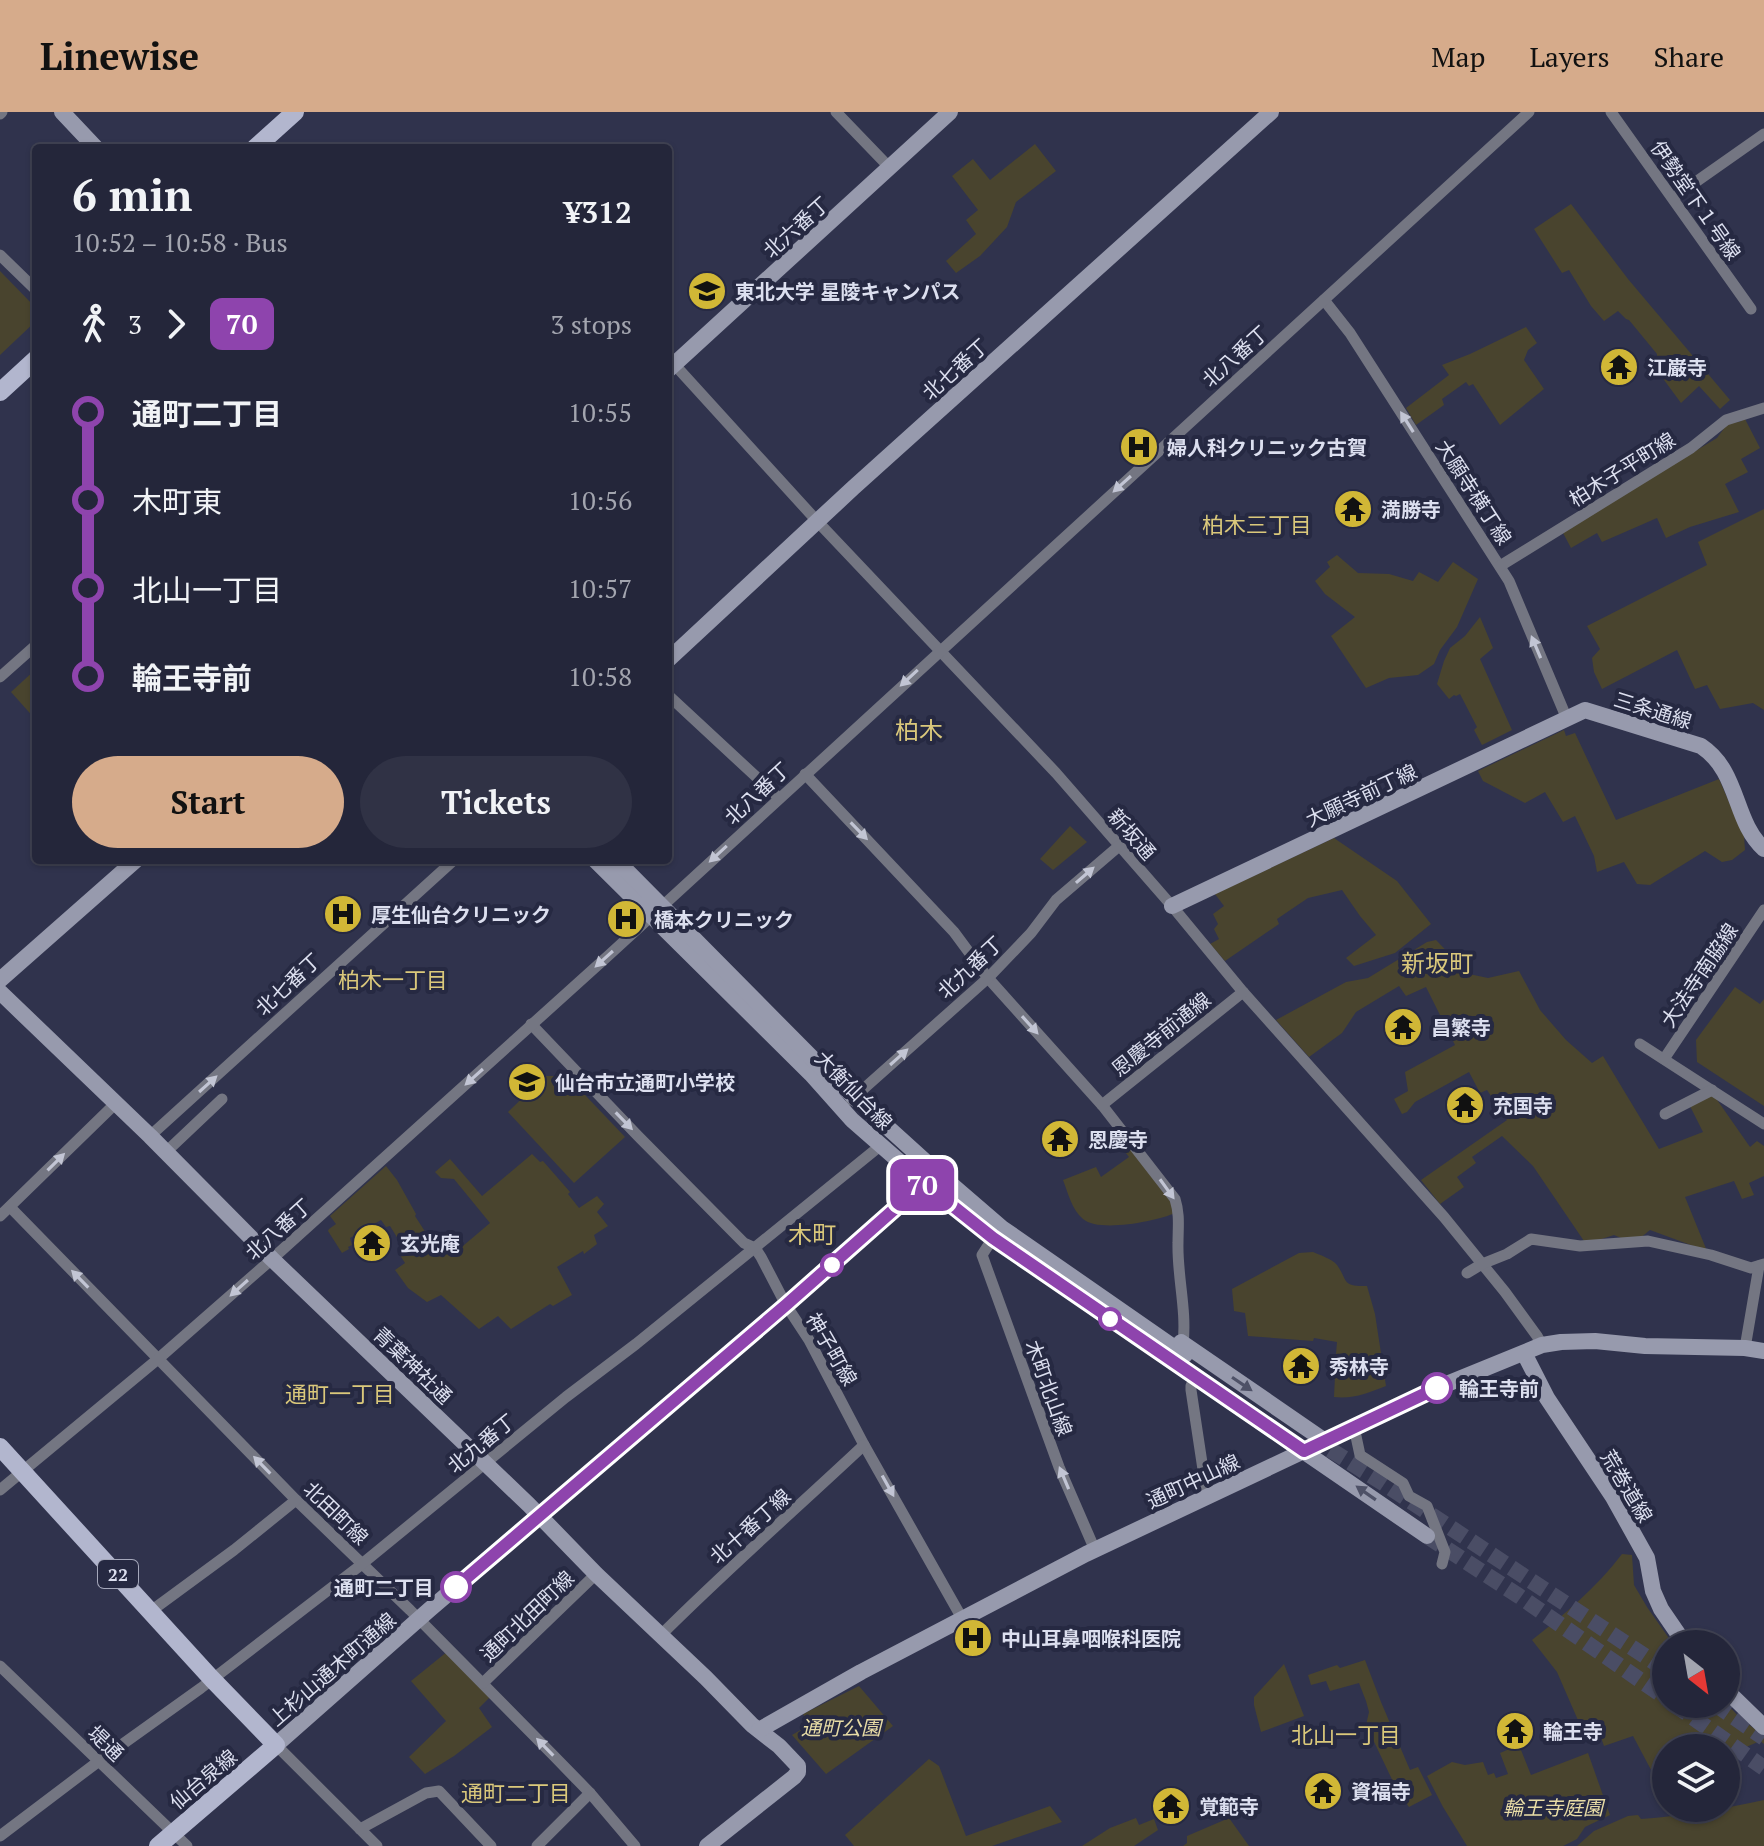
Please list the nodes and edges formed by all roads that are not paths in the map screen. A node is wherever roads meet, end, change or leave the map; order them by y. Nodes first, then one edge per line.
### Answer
1 (62, 112) edge
2 (836, 112) edge
3 (950, 112) edge
4 (1271, 112) edge
5 (1529, 112) edge
6 (1611, 112) edge
7 (289, 114) edge
8 (1764, 134) edge
9 (92, 144) edge
10 (259, 144) edge
11 (890, 168) junction
12 (1673, 198) junction
13 (0, 255) edge
14 (32, 286) edge
15 (1324, 300) junction
16 (1751, 309) dead end
17 (32, 363) edge
18 (672, 366) edge
19 (672, 368) edge
20 (0, 392) edge
21 (1764, 408) edge
22 (817, 521) junction
23 (1500, 566) junction
24 (32, 649) edge
25 (939, 650) junction
26 (672, 656) edge
27 (0, 677) edge
28 (672, 699) edge
29 (1567, 719) junction
30 (805, 774) junction
31 (779, 798) junction
32 (1119, 846) junction
33 (1764, 849) edge
34 (131, 864) edge
35 (450, 864) edge
36 (600, 864) edge
37 (619, 864) edge
38 (1172, 906) junction
39 (1764, 910) edge
40 (656, 911) junction
41 (988, 978) junction
42 (0, 980) edge
43 (0, 992) edge
44 (1243, 992) junction
45 (531, 1024) junction
46 (1640, 1044) dead end
47 (1664, 1059) junction
48 (1712, 1090) junction
49 (855, 1096) junction
50 (222, 1099) dead end
51 (115, 1104) junction
52 (1102, 1105) junction
53 (841, 1109) junction
54 (1665, 1114) dead end
55 (1764, 1124) edge
56 (150, 1136) junction
57 (880, 1146) junction
58 (166, 1152) junction
59 (937, 1172) junction
60 (924, 1183) junction
61 (10, 1207) junction
62 (0, 1216) edge
63 (993, 1238) junction
64 (755, 1248) junction
65 (272, 1259) junction
66 (1482, 1264) junction
67 (1762, 1265) edge
68 (1467, 1273) dead end
69 (786, 1305) junction
70 (1542, 1345) junction
71 (1745, 1348) junction
72 (1184, 1349) junction
73 (1764, 1351) edge
74 (1524, 1353) junction
75 (158, 1359) junction
76 (1195, 1377) junction
77 (1354, 1427) junction
78 (1325, 1441) junction
79 (864, 1445) junction
80 (0, 1447) edge
81 (1304, 1451) junction
82 (484, 1463) junction
83 (22, 1471) junction
84 (0, 1490) edge
85 (1207, 1496) junction
86 (296, 1500) junction
87 (540, 1515) junction
88 (1427, 1536) tunnel mouth
89 (1095, 1550) junction
90 (362, 1564) junction
91 (1442, 1564) dead end
92 (596, 1574) junction
93 (151, 1611) junction
94 (419, 1619) junction
95 (963, 1620) junction
96 (1675, 1630) edge
97 (661, 1635) junction
98 (0, 1667) edge
99 (212, 1679) junction
100 (483, 1683) junction
101 (1740, 1704) edge
102 (1764, 1727) edge
103 (759, 1730) junction
104 (276, 1745) junction
105 (99, 1761) junction
106 (590, 1793) junction
107 (360, 1829) junction
108 (0, 1836) edge
109 (180, 1840) edge
110 (158, 1846) edge
111 (377, 1846) edge
112 (491, 1846) edge
113 (537, 1846) edge
114 (635, 1846) edge
115 (707, 1846) edge

1 - 9 street
2 - 11 street
3 - 11 street, 北六番丁
4 - 22 street, 北七番丁
5 - 15 street, 北八番丁
6 - 12 street, 伊勢堂下１号線
7 - 10 main road
8 - 12 street
11 - 18 street, 北六番丁
12 - 16 street, 伊勢堂下１号線
13 - 14 street
23 -> 15 street, 大願寺横丁線
15 -> 25 street, 北八番丁
17 - 20 main road
19 - 22 street, 新坂通
21 - 23 street, 柏木子平町線
22 - 25 street, 新坂通
22 - 26 street, 北七番丁
29 -> 23 street, 大願寺横丁線
24 - 27 street
25 -> 30 street, 北八番丁
25 - 32 street, 新坂通
28 - 31 street
29 - 33 street, 三条通線
29 - 38 street, 大願寺前丁線
30 - 31 street, 北八番丁
30 -> 41 street
31 -> 40 street, 北八番丁
32 - 38 street, 新坂通
41 -> 32 street, 北九番丁
34 - 42 street
56 -> 35 street, 北七番丁
36 - 40 street, 大衡仙台線
37 - 40 street, 大衡仙台線
38 - 44 street, 新坂通
39 - 47 street, 大法寺南脇線
40 -> 45 street, 北八番丁
40 - 49 street, 大衡仙台線
40 - 53 street, 大衡仙台線
49 -> 41 street, 北九番丁
41 -> 52 street
43 - 51 street, 青葉神社通
44 - 52 street, 恩慶寺前通線
44 - 66 street, 新坂通
45 -> 64 street, 神子町線
45 -> 65 street, 北八番丁
46 - 47 street
47 - 48 street
48 - 54 street
48 - 55 street
49 - 53 street, 北九番丁
49 - 59 street, 大衡仙台線
50 - 58 street
51 - 56 street, 青葉神社通
61 -> 51 street
52 -> 72 street
53 - 57 street, 大衡仙台線
56 - 58 street, 青葉神社通
57 - 60 street, 大衡仙台線
57 - 64 street, 北九番丁
58 - 65 street, 青葉神社通
59 - 60 street, 上杉山通木町通線
59 - 72 street, 大衡仙台線
60 - 63 street, 大衡仙台線
60 - 69 street, 上杉山通木町通線
61 - 62 street
75 -> 61 street, 北田町線
63 - 76 street, 大衡仙台線
89 -> 63 street, 木町北山線
64 - 69 street, 神子町線
64 - 82 street, 北九番丁
65 -> 75 street, 北八番丁
65 - 82 street, 青葉神社通
66 - 67 street
66 - 68 street
66 - 70 street, 新坂通
67 - 71 street
69 - 79 street, 神子町線
69 - 87 street, 上杉山通木町通線
70 - 71 street, 通町中山線
70 - 74 street, 通町中山線
71 - 73 street, 通町中山線
72 -> 78 street, 大衡仙台線
74 - 77 street, 通町中山線
74 - 96 street, 荒巻道線
75 - 83 street, 北八番丁
86 -> 75 street, 北田町線
76 - 81 street, 大衡仙台線
76 - 85 street
77 - 78 street, 通町中山線
77 - 91 street
78 - 81 street, 通町中山線
79 -> 95 street, 神子町線
79 - 97 street, 北十番丁線
80 - 83 main road, 22
81 - 85 street, 通町中山線
88 -> 81 street, 大衡仙台線
82 - 87 street, 青葉神社通
82 - 90 street, 北九番丁
83 - 84 street, 北八番丁
83 - 93 main road, 22
85 - 89 street, 通町中山線
86 - 90 street, 北田町線
86 - 93 street
87 - 92 street, 青葉神社通
87 - 94 street, 上杉山通木町通線
89 - 95 street, 通町中山線
90 - 94 street, 北田町線
90 - 99 street, 北九番丁
92 - 97 street, 青葉神社通
92 - 100 street, 通町北田町線
93 - 99 main road, 22
94 - 100 street, 北田町線
94 - 104 street, 上杉山通木町通線
95 - 103 street, 通町中山線
97 - 103 street, 青葉神社通
98 - 105 street, 堤通
99 - 104 main road, 22
99 - 105 street, 北九番丁
106 -> 100 street, 北田町線
101 - 102 street
103 - 115 street, 青葉神社通
104 - 107 street
104 - 109 main road, 仙台泉線
105 - 108 street, 北九番丁
105 - 109 street, 堤通
106 - 113 street
106 - 114 street, 北田町線
107 - 111 street
107 - 112 street
109 - 110 main road, 仙台泉線

